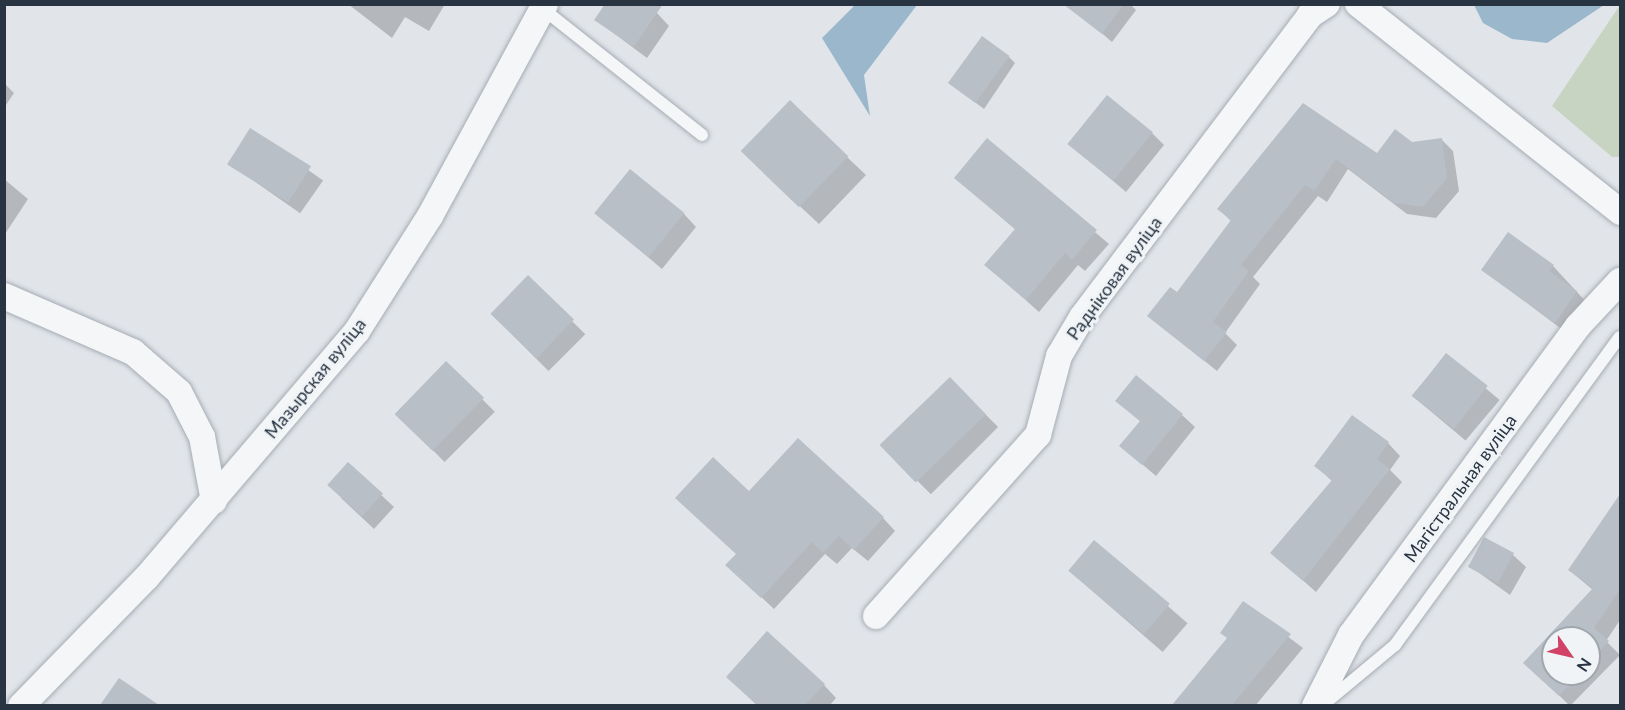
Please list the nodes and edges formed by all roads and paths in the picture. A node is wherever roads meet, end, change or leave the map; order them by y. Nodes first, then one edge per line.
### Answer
1 (1327, 4) edge
2 (1359, 4) edge
3 (544, 7) edge
4 (702, 135) dead end
5 (1620, 212) edge
6 (1620, 281) edge
7 (4, 296) edge
8 (1620, 337) edge
9 (214, 501) junction
10 (876, 616) dead end
11 (21, 705) edge
12 (1315, 705) edge
13 (1322, 705) edge

1 - 10 street, Радніковая вуліца
2 - 5 street
3 - 4 lane
3 - 9 street, Мазырская вуліца
6 - 12 street, Магістральная вуліца
7 - 9 street
8 - 13 lane
9 - 11 street, Мазырская вуліца

